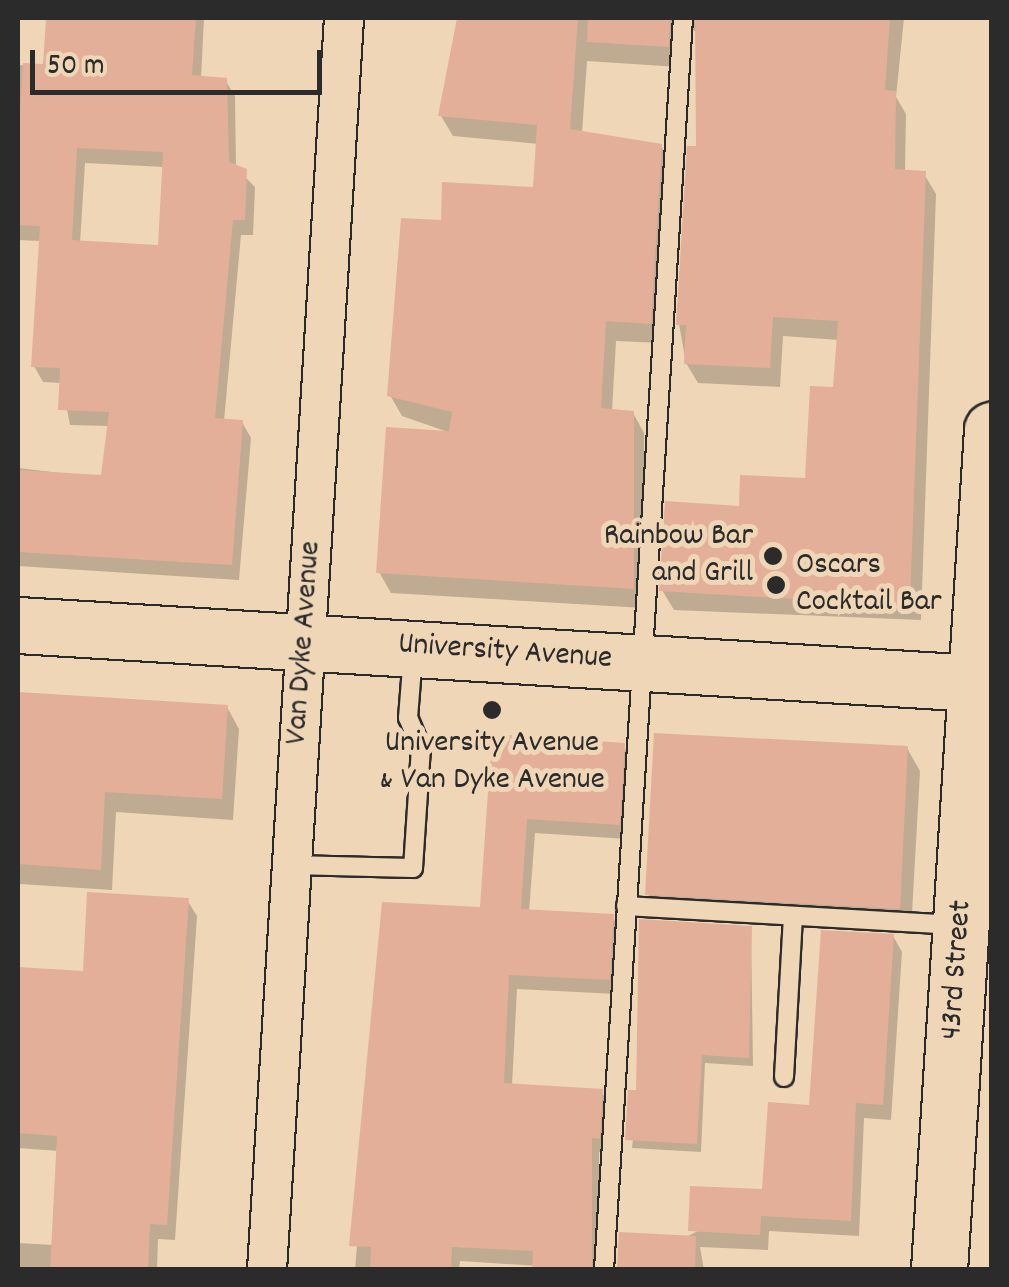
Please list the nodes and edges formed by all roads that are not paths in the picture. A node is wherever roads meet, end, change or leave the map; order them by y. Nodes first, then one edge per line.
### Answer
1 (344, 18) edge
2 (684, 18) edge
3 (992, 430) edge
4 (18, 625) edge
5 (304, 641) junction
6 (413, 648) junction
7 (640, 662) junction
8 (984, 684) edge
9 (291, 864) junction
10 (626, 906) junction
11 (792, 916) junction
12 (961, 926) junction
13 (784, 1076) dead end
14 (267, 1270) edge
15 (604, 1270) edge
16 (939, 1270) edge

1 - 5 street, Van Dyke Avenue
2 - 7 lane
3 - 8 main road, 43rd Street
4 - 5 main road, University Avenue
5 - 6 main road, University Avenue
5 - 9 street, Van Dyke Avenue
6 - 7 main road, University Avenue
6 - 9 lane
7 - 8 main road, University Avenue
7 - 10 lane
8 - 12 main road, 43rd Street
9 - 14 street, Van Dyke Avenue
10 - 11 lane
10 - 15 lane
11 - 12 lane
11 - 13 lane
12 - 16 main road, 43rd Street

